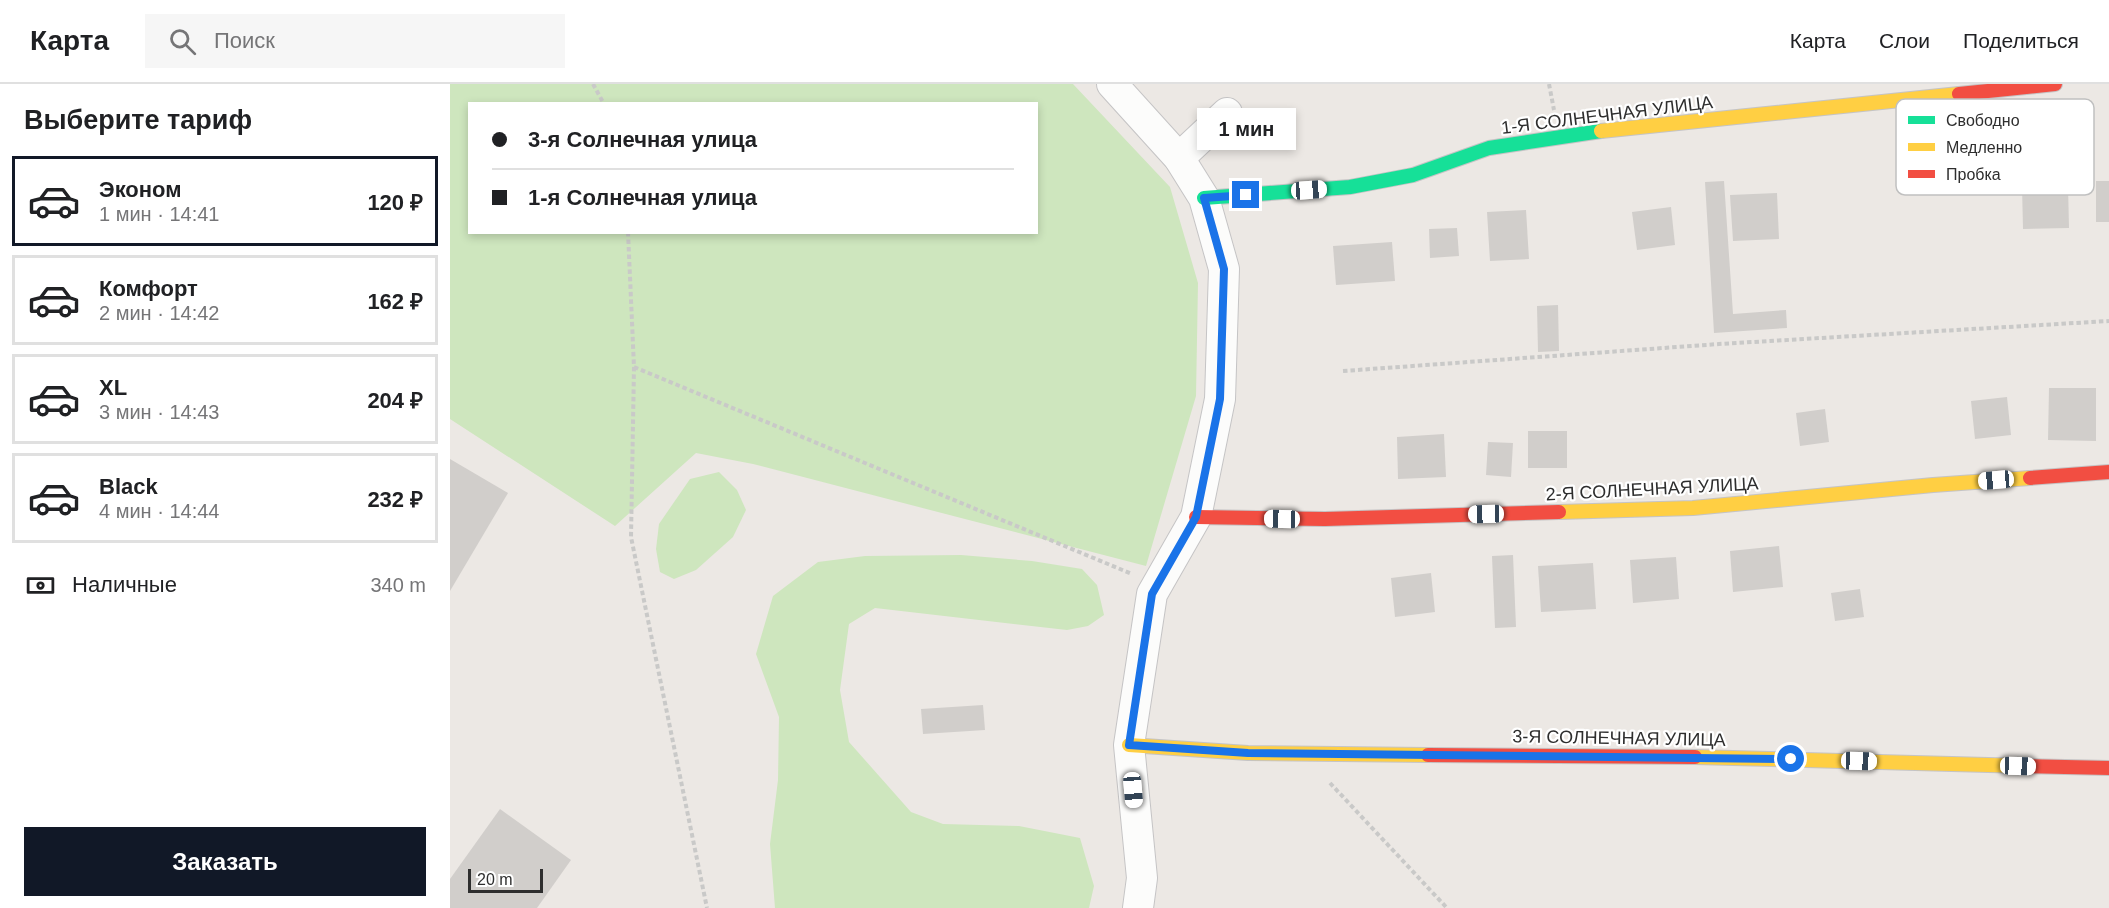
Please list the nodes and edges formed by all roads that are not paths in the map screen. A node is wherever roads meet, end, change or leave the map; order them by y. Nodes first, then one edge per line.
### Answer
1 (1112, 84) edge
2 (2055, 84) edge
3 (1910, 99) edge
4 (1896, 100) edge
5 (1227, 113) dead end
6 (1179, 158) junction
7 (1204, 198) junction
8 (2109, 472) edge
9 (1196, 517) junction
10 (1129, 745) junction
11 (2109, 768) edge
12 (1138, 908) edge

1 - 6 street
2 - 3 street, 1-Я СОЛНЕЧНАЯ УЛИЦА
4 - 7 street, 1-Я СОЛНЕЧНАЯ УЛИЦА
5 - 6 street
6 - 7 street
7 - 9 street
8 - 9 street, 2-Я СОЛНЕЧНАЯ УЛИЦА
9 - 10 street
10 - 11 street, 3-Я СОЛНЕЧНАЯ УЛИЦА
10 - 12 street

